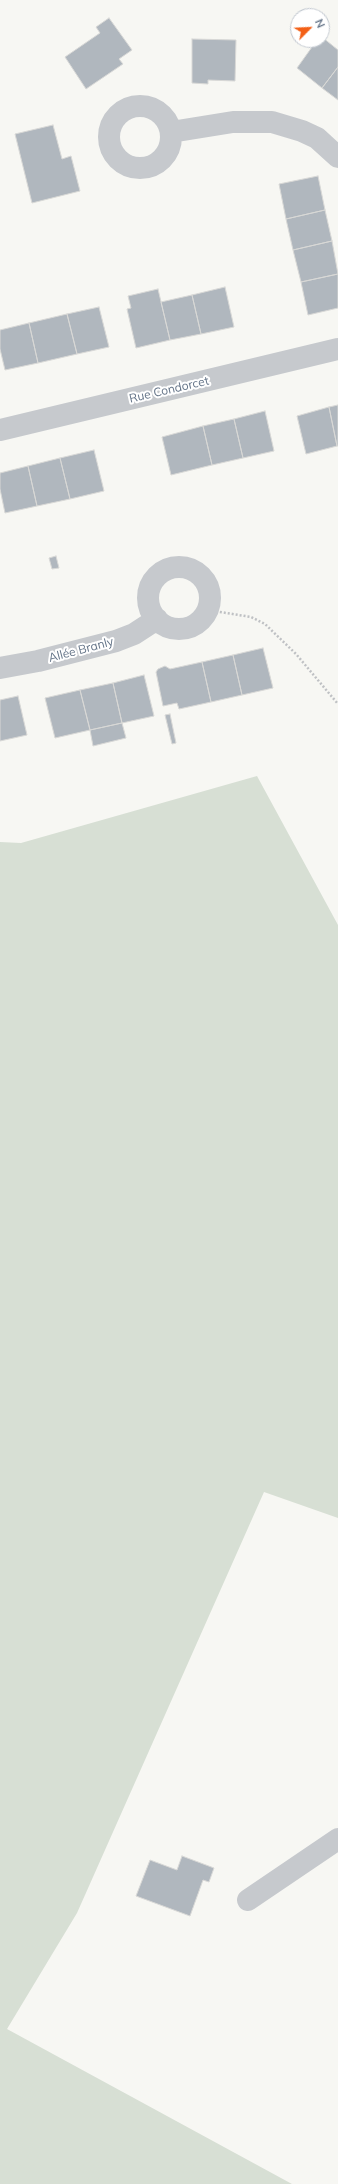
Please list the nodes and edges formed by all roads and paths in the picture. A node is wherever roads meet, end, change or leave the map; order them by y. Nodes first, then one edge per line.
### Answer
1 (171, 132) dead end
2 (338, 157) edge
3 (338, 349) edge
4 (0, 430) edge
5 (208, 610) junction
6 (156, 619) junction
7 (0, 668) edge
8 (338, 704) edge
9 (338, 1838) edge
10 (248, 1900) dead end

1 - 2 street
3 - 4 street, Rue Condorcet
5 - 6 street
5 - 6 street
5 - 8 path
6 - 7 street, Allée Branly
9 - 10 street

